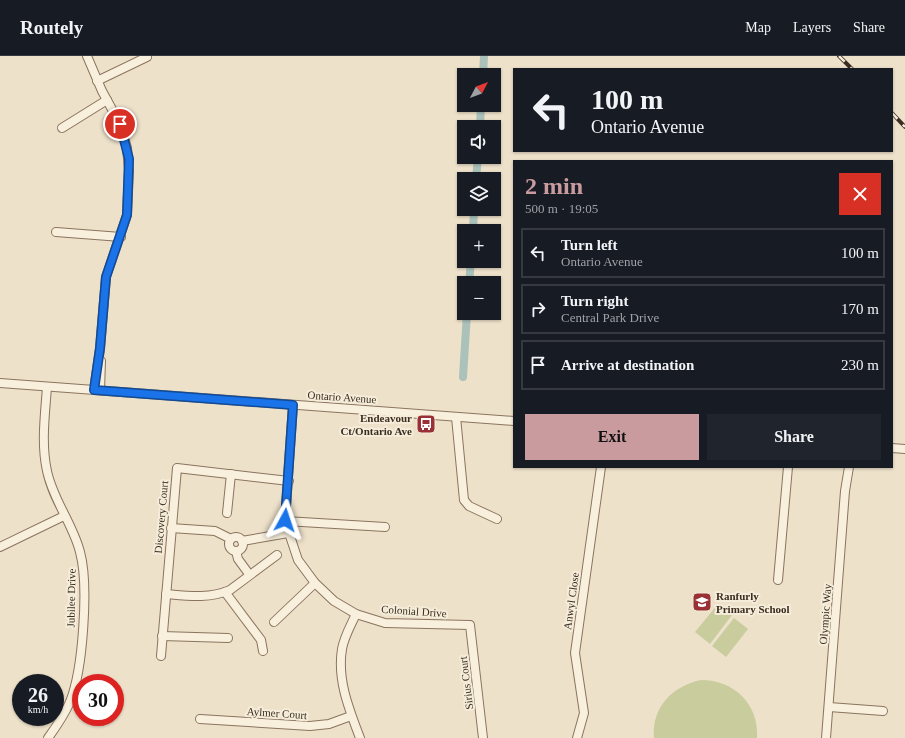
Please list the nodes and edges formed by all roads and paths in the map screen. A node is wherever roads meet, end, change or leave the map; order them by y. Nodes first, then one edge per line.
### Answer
1 (88, 56) edge
2 (147, 57) edge
3 (97, 81) junction
4 (106, 100) junction
5 (62, 128) dead end
6 (56, 232) dead end
7 (121, 237) junction
8 (0, 383) edge
9 (47, 387) junction
10 (97, 390) junction
11 (293, 405) junction
12 (456, 417) junction
13 (513, 421) edge
14 (893, 448) edge
15 (905, 449) edge
16 (601, 468) edge
17 (788, 468) edge
18 (844, 468) edge
19 (849, 468) edge
20 (230, 474) junction
21 (289, 481) junction
22 (845, 491) junction
23 (227, 513) dead end
24 (64, 516) junction
25 (497, 519) dead end
26 (285, 520) junction
27 (385, 527) dead end
28 (172, 528) junction
29 (288, 533) junction
30 (231, 539) junction
31 (242, 541) junction
32 (0, 547) edge
33 (236, 551) junction
34 (277, 555) dead end
35 (249, 574) junction
36 (778, 580) dead end
37 (315, 583) junction
38 (225, 592) junction
39 (166, 594) junction
40 (356, 614) junction
41 (274, 622) dead end
42 (470, 626) joint
43 (162, 636) junction
44 (228, 638) dead end
45 (263, 652) dead end
46 (161, 656) dead end
47 (829, 707) junction
48 (883, 710) dead end
49 (351, 716) junction
50 (200, 718) dead end
51 (48, 738) edge
52 (360, 738) edge
53 (483, 738) edge
54 (577, 738) edge
55 (826, 738) edge

1 - 3 street
2 - 3 street
3 - 4 street
4 - 5 street
4 - 7 street
6 - 7 street
7 - 10 street
8 - 9 street, Ontario Avenue
9 - 10 street, Ontario Avenue
9 - 24 street, Jubilee Drive
10 - 11 street, Ontario Avenue
11 - 12 street, Ontario Avenue
11 - 21 street, Colonial Drive
12 - 13 street, Ontario Avenue
12 - 25 street
14 - 15 street
16 - 54 street, Anwyl Close
17 - 36 street
18 - 22 street, Olympic Way
19 - 22 street, Olympic Way
20 - 21 street, Discovery Court
20 - 23 street
20 - 28 street, Discovery Court
21 - 26 street, Colonial Drive
22 - 47 street, Olympic Way
24 - 32 street
24 - 51 street, Jubilee Drive
26 - 27 street
26 - 29 street, Colonial Drive
28 - 30 street
28 - 39 street, Discovery Court
29 - 31 street
29 - 37 street, Colonial Drive
30 - 31 street
30 - 33 street
31 - 33 street
33 - 35 street
34 - 35 street
35 - 38 street
37 - 40 street, Colonial Drive
37 - 41 street
38 - 39 street
38 - 45 street
39 - 43 street, Discovery Court
40 - 42 street, Colonial Drive
40 - 49 street
42 - 53 street, Sirius Court
43 - 44 street
43 - 46 street, Discovery Court
47 - 48 street
47 - 55 street, Olympic Way
49 - 50 street, Aylmer Court
49 - 52 street

